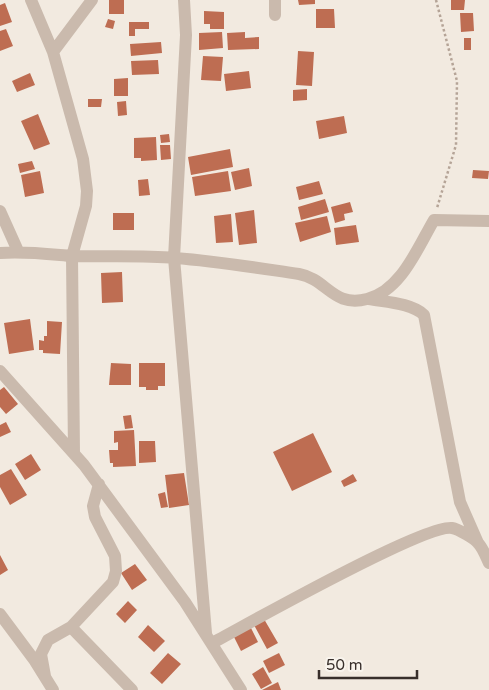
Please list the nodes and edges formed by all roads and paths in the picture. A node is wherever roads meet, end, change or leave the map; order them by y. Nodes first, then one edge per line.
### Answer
1 (30, 0) edge
2 (92, 0) edge
3 (184, 0) edge
4 (275, 0) edge
5 (436, 0) edge
6 (275, 15) dead end
7 (53, 52) junction
8 (0, 211) edge
9 (434, 220) junction
10 (489, 221) edge
11 (18, 252) junction
12 (0, 253) edge
13 (72, 256) junction
14 (174, 258) junction
15 (369, 299) junction
16 (0, 371) edge
17 (74, 454) junction
18 (99, 484) junction
19 (478, 543) junction
20 (489, 563) edge
21 (0, 614) edge
22 (71, 627) junction
23 (209, 638) junction
24 (45, 676) junction
25 (53, 690) edge
26 (132, 690) edge
27 (241, 690) edge

1 - 7 street
2 - 7 street
3 - 14 street
4 - 6 street
5 - 9 path
7 - 13 street
8 - 11 street
9 - 10 street
9 - 15 street
11 - 12 street
11 - 13 street
13 - 14 street
13 - 17 street
14 - 15 street
14 - 23 street
15 - 19 street
16 - 17 street
17 - 18 street
18 - 22 street
18 - 23 street
19 - 20 street
19 - 23 street
21 - 24 street
22 - 24 street
22 - 26 street
23 - 27 street
24 - 25 street

